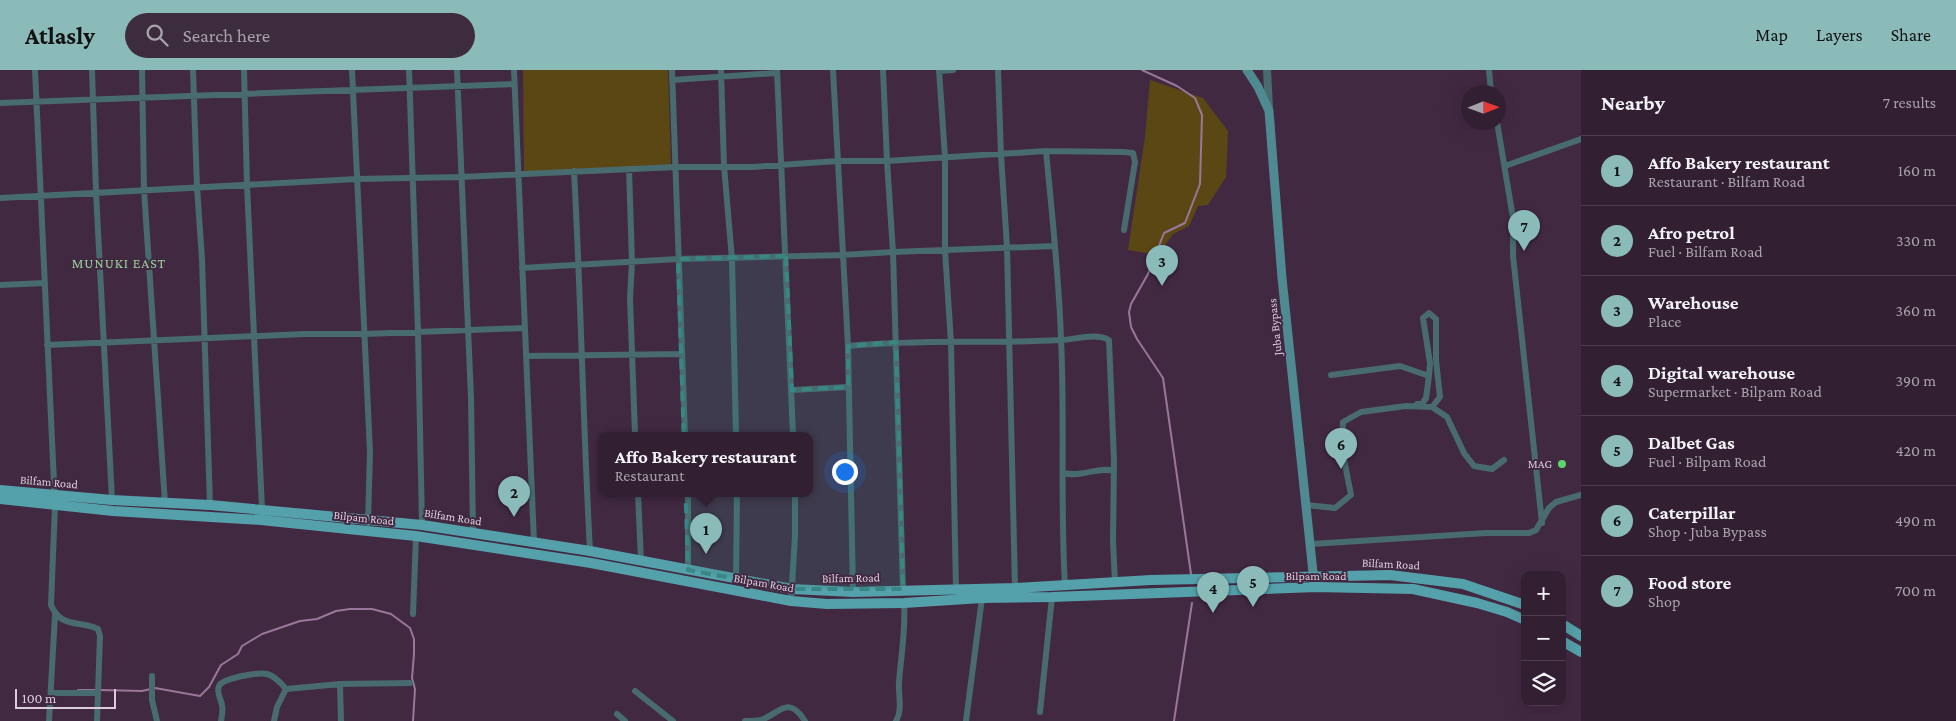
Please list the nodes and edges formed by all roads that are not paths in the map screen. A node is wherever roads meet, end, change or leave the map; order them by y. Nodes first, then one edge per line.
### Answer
1 (35, 70) edge
2 (92, 70) edge
3 (142, 70) edge
4 (193, 70) edge
5 (244, 70) edge
6 (352, 70) edge
7 (409, 70) edge
8 (457, 70) edge
9 (514, 70) edge
10 (672, 70) edge
11 (833, 70) edge
12 (883, 70) edge
13 (953, 70) edge
14 (998, 70) edge
15 (1247, 70) edge
16 (1267, 70) edge
17 (1489, 70) edge
18 (939, 71) edge
19 (777, 72) edge
20 (721, 73) edge
21 (672, 80) junction
22 (514, 84) junction
23 (1490, 85) edge
24 (458, 86) junction
25 (410, 88) junction
26 (353, 90) junction
27 (244, 94) junction
28 (194, 96) junction
29 (142, 98) junction
30 (93, 100) junction
31 (37, 102) junction
32 (0, 103) edge
33 (1269, 111) junction
34 (1498, 130) edge
35 (1581, 138) edge
36 (1046, 151) junction
37 (1001, 155) junction
38 (945, 157) junction
39 (838, 161) junction
40 (887, 161) junction
41 (782, 165) junction
42 (724, 166) junction
43 (1505, 166) junction
44 (676, 167) junction
45 (629, 169) junction
46 (574, 171) junction
47 (518, 174) junction
48 (461, 177) junction
49 (413, 178) junction
50 (357, 179) junction
51 (247, 185) junction
52 (197, 187) junction
53 (144, 190) junction
54 (96, 192) junction
55 (40, 195) junction
56 (0, 198) edge
57 (1124, 230) dead end
58 (1055, 246) junction
59 (1007, 247) junction
60 (945, 250) junction
61 (893, 252) junction
62 (842, 255) junction
63 (786, 256) junction
64 (732, 259) junction
65 (678, 260) junction
66 (632, 262) junction
67 (579, 266) junction
68 (522, 268) junction
69 (45, 283) junction
70 (0, 285) edge
71 (525, 328) junction
72 (468, 331) junction
73 (418, 332) junction
74 (364, 334) junction
75 (254, 337) junction
76 (204, 339) junction
77 (1062, 340) junction
78 (1009, 341) junction
79 (153, 342) junction
80 (896, 342) junction
81 (951, 342) junction
82 (103, 344) junction
83 (48, 346) junction
84 (848, 346) junction
85 (682, 354) junction
86 (580, 355) junction
87 (631, 355) junction
88 (526, 356) junction
89 (1331, 375) dead end
90 (1429, 376) junction
91 (848, 387) junction
92 (792, 390) junction
93 (1406, 406) junction
94 (1432, 407) junction
95 (635, 432) edge
96 (685, 432) edge
97 (736, 432) edge
98 (793, 432) edge
99 (1504, 460) dead end
100 (1114, 471) junction
101 (1063, 473) junction
102 (0, 490) edge
103 (1581, 495) edge
104 (638, 497) edge
105 (688, 497) edge
106 (737, 497) edge
107 (795, 497) edge
108 (0, 499) edge
109 (54, 500) junction
110 (112, 500) junction
111 (165, 503) junction
112 (210, 505) junction
113 (1306, 505) junction
114 (262, 509) junction
115 (369, 519) junction
116 (1542, 523) junction
117 (422, 524) junction
118 (367, 531) junction
119 (473, 533) junction
120 (416, 536) junction
121 (534, 542) junction
122 (1311, 544) junction
123 (590, 551) junction
124 (641, 561) junction
125 (688, 570) junction
126 (736, 580) junction
127 (1115, 583) junction
128 (1065, 585) junction
129 (1316, 587) junction
130 (1015, 588) junction
131 (792, 589) junction
132 (903, 589) junction
133 (956, 589) junction
134 (853, 592) junction
135 (1052, 597) junction
136 (982, 598) junction
137 (790, 601) junction
138 (904, 603) junction
139 (1521, 604) edge
140 (413, 614) dead end
141 (55, 615) junction
142 (1521, 618) edge
143 (1566, 627) edge
144 (1581, 636) edge
145 (1566, 643) edge
146 (1581, 652) edge
147 (152, 676) dead end
148 (410, 683) dead end
149 (340, 684) junction
150 (286, 689) junction
151 (635, 690) dead end
152 (50, 693) junction
153 (98, 693) junction
154 (1040, 712) dead end
155 (617, 714) dead end
156 (49, 721) edge
157 (97, 721) edge
158 (157, 721) edge
159 (221, 721) edge
160 (274, 721) edge
161 (341, 721) edge
162 (625, 721) edge
163 (673, 721) edge
164 (745, 721) edge
165 (805, 721) edge
166 (896, 721) edge
167 (966, 721) edge

1 - 31 street
2 - 30 street
3 - 29 street
4 - 28 street
5 - 27 street
6 - 26 street
7 - 25 street
8 - 24 street
9 - 22 street
10 - 21 street
11 - 39 street
12 - 40 street
13 - 18 street
14 - 37 street
15 - 33 main road, Juba Bypass
16 - 33 street
17 - 23 street
18 - 38 street
19 - 20 street
19 - 41 street
20 - 21 street
20 - 42 street
21 - 44 street
22 - 24 street
22 - 47 street
24 - 25 street
24 - 48 street
25 - 26 street
25 - 49 street
26 - 27 street
26 - 50 street
27 - 28 street
27 - 51 street
28 - 29 street
28 - 52 street
29 - 30 street
29 - 53 street
30 - 31 street
30 - 54 street
31 - 32 street
31 - 55 street
33 - 113 main road, Juba Bypass
34 - 43 street
35 - 43 street
36 - 37 street
36 - 57 street
36 - 58 street
37 - 38 street
37 - 59 street
38 - 40 street
38 - 60 street
39 - 40 street
39 - 41 street
39 - 62 street
40 - 61 street
41 - 42 street
41 - 63 street
42 - 44 street
42 - 64 street
43 - 116 street
44 - 45 street
44 - 65 street
45 - 46 street
45 - 66 street
46 - 47 street
46 - 67 street
47 - 48 street
47 - 68 street
48 - 49 street
48 - 72 street
49 - 50 street
49 - 73 street
50 - 51 street
50 - 74 street
51 - 52 street
51 - 75 street
52 - 53 street
52 - 76 street
53 - 54 street
53 - 79 street
54 - 55 street
54 - 82 street
55 - 56 street
55 - 69 street
58 - 59 street
58 - 77 street
59 - 60 street
59 - 78 street
60 - 61 street
60 - 81 street
61 - 62 street
61 - 80 street
62 - 63 street
62 - 84 street
63 - 64 street
63 - 92 street
64 - 65 street
64 - 97 street
65 - 66 street
65 - 85 street
66 - 67 street
66 - 87 street
67 - 68 street
67 - 86 street
68 - 71 street
69 - 70 street
69 - 83 street
71 - 72 street
71 - 88 street
72 - 73 street
72 - 119 street
73 - 74 street
73 - 117 street
74 - 75 street
74 - 115 street
75 - 76 street
75 - 114 street
76 - 79 street
76 - 112 street
77 - 78 street
77 - 100 street
77 - 101 street
78 - 81 street
78 - 130 street
79 - 82 street
79 - 111 street
80 - 81 street
80 - 84 street
80 - 132 street
81 - 133 street
82 - 83 street
82 - 110 street
83 - 109 street
84 - 91 street
85 - 87 street
85 - 96 street
86 - 87 street
86 - 88 street
86 - 123 street
87 - 95 street
88 - 121 street
89 - 90 street
90 - 93 street
90 - 94 street
91 - 92 street
91 - 134 street
92 - 98 street
93 - 94 street
93 - 113 street
94 - 99 street
100 - 101 street
100 - 127 street
101 - 128 street
102 - 109 main road, Bilfam Road
103 - 116 street
104 - 124 street
105 - 125 street
106 - 126 street
107 - 131 street
108 - 109 main road, Bilpam Road
109 - 110 main road, Bilfam Road
109 - 118 main road, Bilpam Road
109 - 141 street
110 - 111 main road, Bilfam Road
111 - 112 main road, Bilfam Road
112 - 114 main road, Bilfam Road
113 - 122 main road, Juba Bypass
114 - 115 main road, Bilfam Road
115 - 117 main road, Bilfam Road
115 - 118 street
116 - 122 street
117 - 119 main road, Bilfam Road
118 - 120 main road, Bilpam Road
119 - 121 main road, Bilfam Road
120 - 137 main road, Bilpam Road
120 - 140 street
121 - 123 main road, Bilfam Road
122 - 129 main road, Juba Bypass
123 - 124 main road, Bilfam Road
124 - 125 main road, Bilfam Road
125 - 126 main road, Bilfam Road
126 - 131 main road, Bilfam Road
127 - 128 main road, Bilfam Road
127 - 139 main road, Bilfam Road
128 - 130 main road, Bilfam Road
129 - 135 main road, Bilpam Road
129 - 142 main road, Bilpam Road
130 - 133 main road, Bilfam Road
131 - 134 main road, Bilfam Road
131 - 137 street
132 - 133 main road, Bilfam Road
132 - 134 main road, Bilfam Road
135 - 136 main road, Bilpam Road
135 - 154 street
136 - 138 main road, Bilpam Road
136 - 167 street
137 - 138 main road, Bilpam Road
138 - 166 street
141 - 152 street
141 - 153 street
143 - 144 main road
145 - 146 main road
147 - 158 street
148 - 149 street
149 - 150 street
149 - 161 street
150 - 159 street
150 - 160 street
151 - 163 street
152 - 153 street
152 - 156 street
153 - 157 street
155 - 162 street
164 - 165 street

